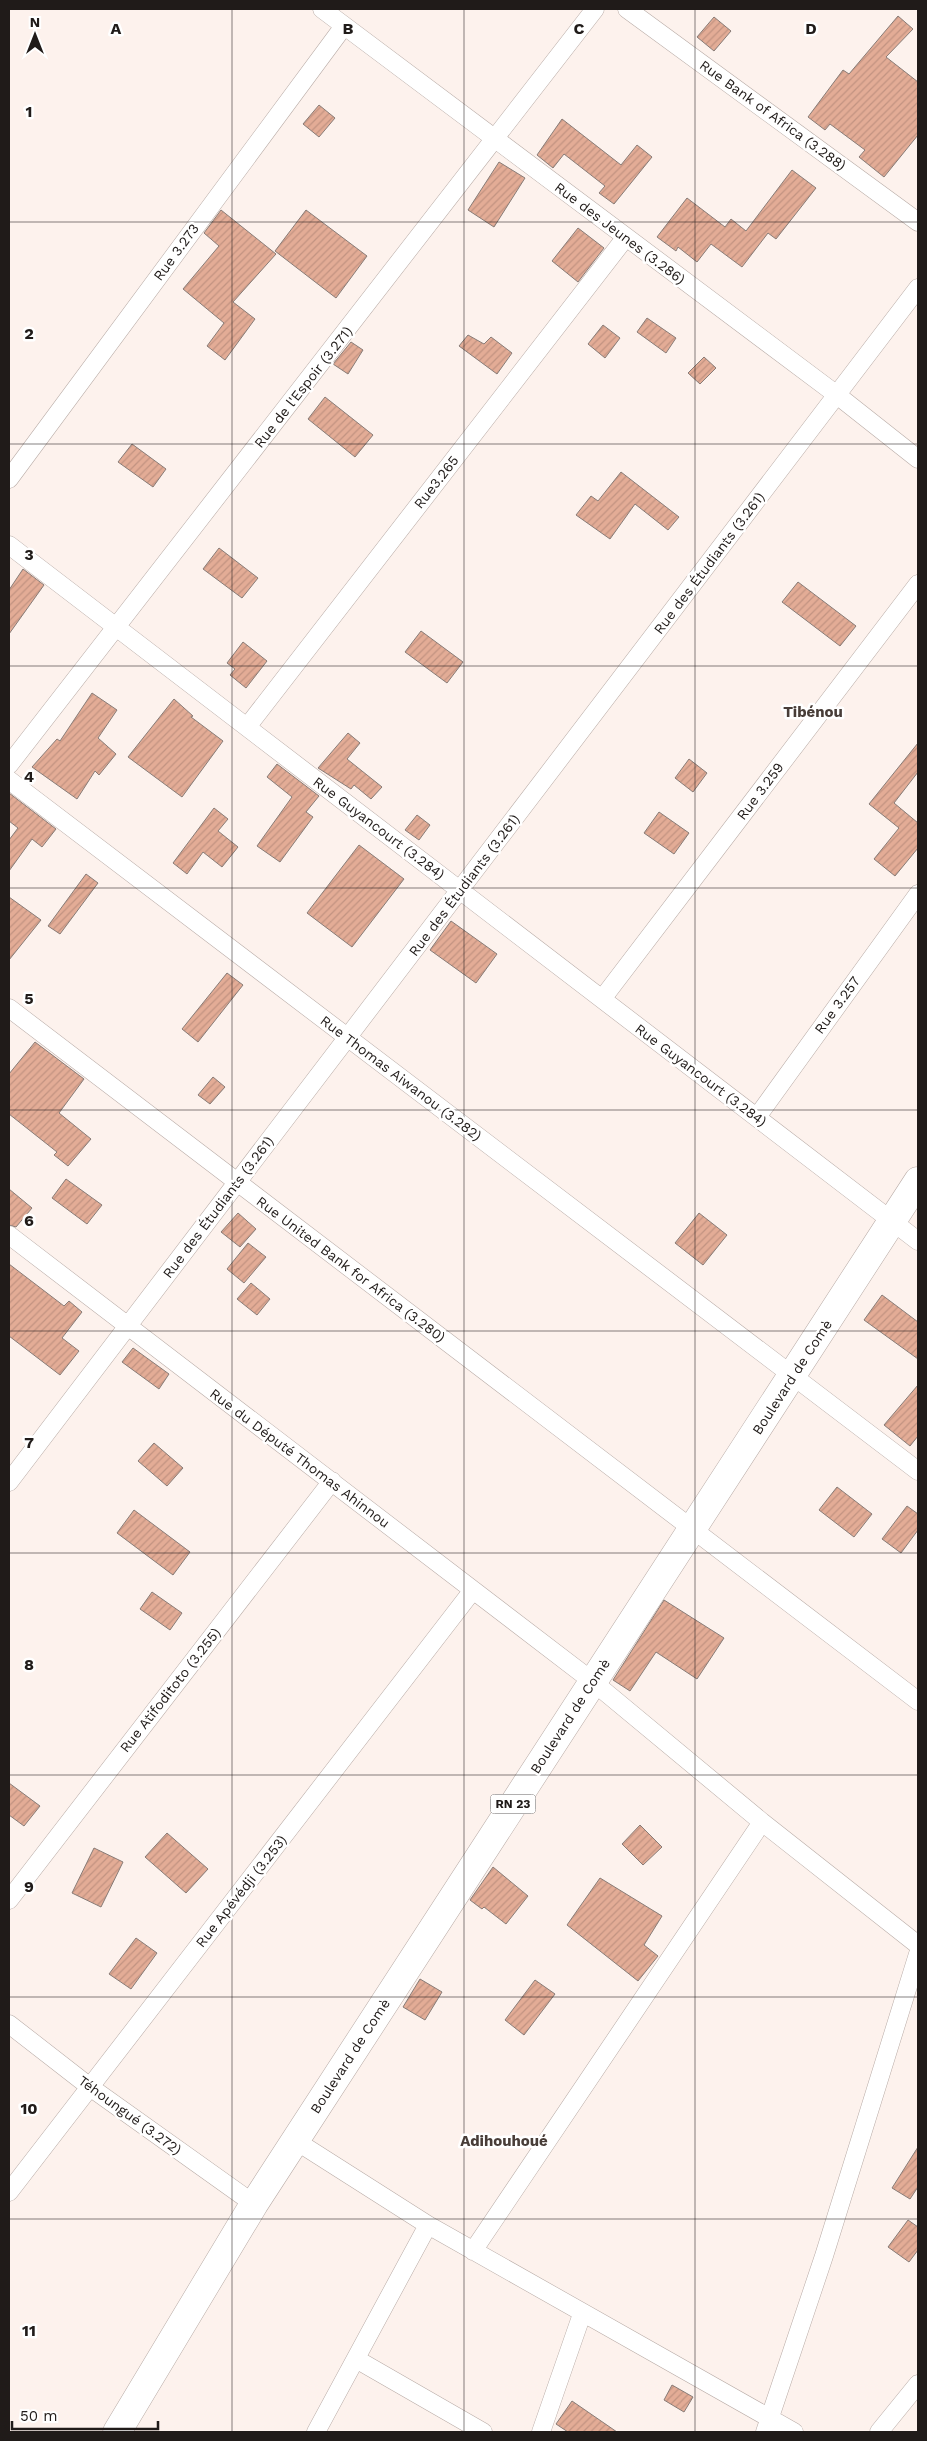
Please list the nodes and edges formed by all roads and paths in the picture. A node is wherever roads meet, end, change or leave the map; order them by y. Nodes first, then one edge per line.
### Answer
1 (322, 9) edge
2 (595, 9) edge
3 (627, 9) edge
4 (344, 26) junction
5 (494, 139) junction
6 (918, 222) edge
7 (626, 237) junction
8 (918, 288) edge
9 (837, 395) junction
10 (918, 459) edge
11 (9, 479) edge
12 (9, 545) edge
13 (918, 584) edge
14 (116, 627) junction
15 (247, 727) junction
16 (9, 765) edge
17 (9, 780) edge
18 (460, 890) junction
19 (918, 894) edge
20 (602, 999) junction
21 (9, 1008) edge
22 (348, 1038) junction
23 (757, 1117) junction
24 (918, 1181) edge
25 (237, 1182) junction
26 (892, 1221) junction
27 (9, 1235) edge
28 (918, 1241) edge
29 (128, 1326) junction
30 (793, 1376) junction
31 (918, 1471) edge
32 (9, 1482) edge
33 (332, 1482) junction
34 (694, 1530) junction
35 (473, 1590) junction
36 (592, 1681) junction
37 (918, 1701) edge
38 (762, 1822) junction
39 (9, 1900) edge
40 (918, 1945) edge
41 (918, 1954) edge
42 (9, 2024) edge
43 (90, 2087) junction
44 (296, 2141) junction
45 (9, 2192) edge
46 (254, 2204) junction
47 (428, 2225) junction
48 (473, 2251) junction
49 (582, 2314) junction
50 (356, 2359) junction
51 (918, 2384) edge
52 (767, 2426) edge
53 (117, 2432) edge
54 (316, 2432) edge
55 (483, 2432) edge
56 (541, 2432) edge
57 (794, 2432) edge
58 (879, 2432) edge

1 - 4 street, Rue des Jeunes (3.286)
2 - 5 street, Rue de l'Espoir (3.271)
3 - 6 street, Rue Bank of Africa (3.288)
4 - 5 street, Rue des Jeunes (3.286)
4 - 11 street, Rue 3.273
5 - 7 street, Rue des Jeunes (3.286)
5 - 14 street, Rue de l'Espoir (3.271)
7 - 9 street, Rue des Jeunes (3.286)
7 - 15 street, Rue3.265
8 - 9 street, Rue des Étudiants (3.261)
9 - 10 street, Rue des Jeunes (3.286)
9 - 18 street, Rue des Étudiants (3.261)
12 - 14 street, Rue Guyancourt (3.284)
13 - 20 street, Rue 3.259
14 - 15 street, Rue Guyancourt (3.284)
14 - 16 street, Rue de l'Espoir (3.271)
15 - 18 street, Rue Guyancourt (3.284)
17 - 22 street, Rue Thomas Aiwanou (3.282)
18 - 20 street, Rue Guyancourt (3.284)
18 - 22 street, Rue des Étudiants (3.261)
19 - 23 street, Rue 3.257
20 - 23 street, Rue Guyancourt (3.284)
21 - 25 street, Rue United Bank for Africa (3.280)
22 - 25 street, Rue des Étudiants (3.261)
22 - 30 street, Rue Thomas Aiwanou (3.282)
23 - 26 street, Rue Guyancourt (3.284)
24 - 26 main road, Boulevard de Comè / RN 23
25 - 29 street, Rue des Étudiants (3.261)
25 - 34 street, Rue United Bank for Africa (3.280)
26 - 28 street, Rue Guyancourt (3.284)
26 - 30 main road, Boulevard de Comè / RN 23
27 - 29 street, Rue du Député Thomas Ahinnou
29 - 32 street, Rue des Étudiants (3.261)
29 - 33 street, Rue du Député Thomas Ahinnou
30 - 31 street, Rue Thomas Aiwanou (3.282)
30 - 34 main road, Boulevard de Comè / RN 23
33 - 35 street, Rue du Député Thomas Ahinnou
33 - 39 street, Rue Atifoditoto (3.255)
34 - 36 main road, Boulevard de Comè / RN 23
34 - 37 street, Rue United Bank for Africa (3.280)
35 - 36 street, Rue du Député Thomas Ahinnou
35 - 43 street, Rue Apévédji (3.253)
36 - 38 street, Rue du Député Thomas Ahinnou
36 - 44 main road, Boulevard de Comè / RN 23
38 - 40 street, Rue du Député Thomas Ahinnou
38 - 48 street
41 - 52 street
42 - 43 street, Téhoungué (3.272)
43 - 45 street, Rue Apévédji (3.253)
43 - 46 street, Téhoungué (3.272)
44 - 46 main road, Boulevard de Comè / RN 23
44 - 47 street
46 - 53 main road, Boulevard de Comè / RN 23
47 - 48 street
47 - 50 street
48 - 49 street
49 - 52 street
49 - 56 street
50 - 54 street
50 - 55 street
51 - 58 street
52 - 57 street

